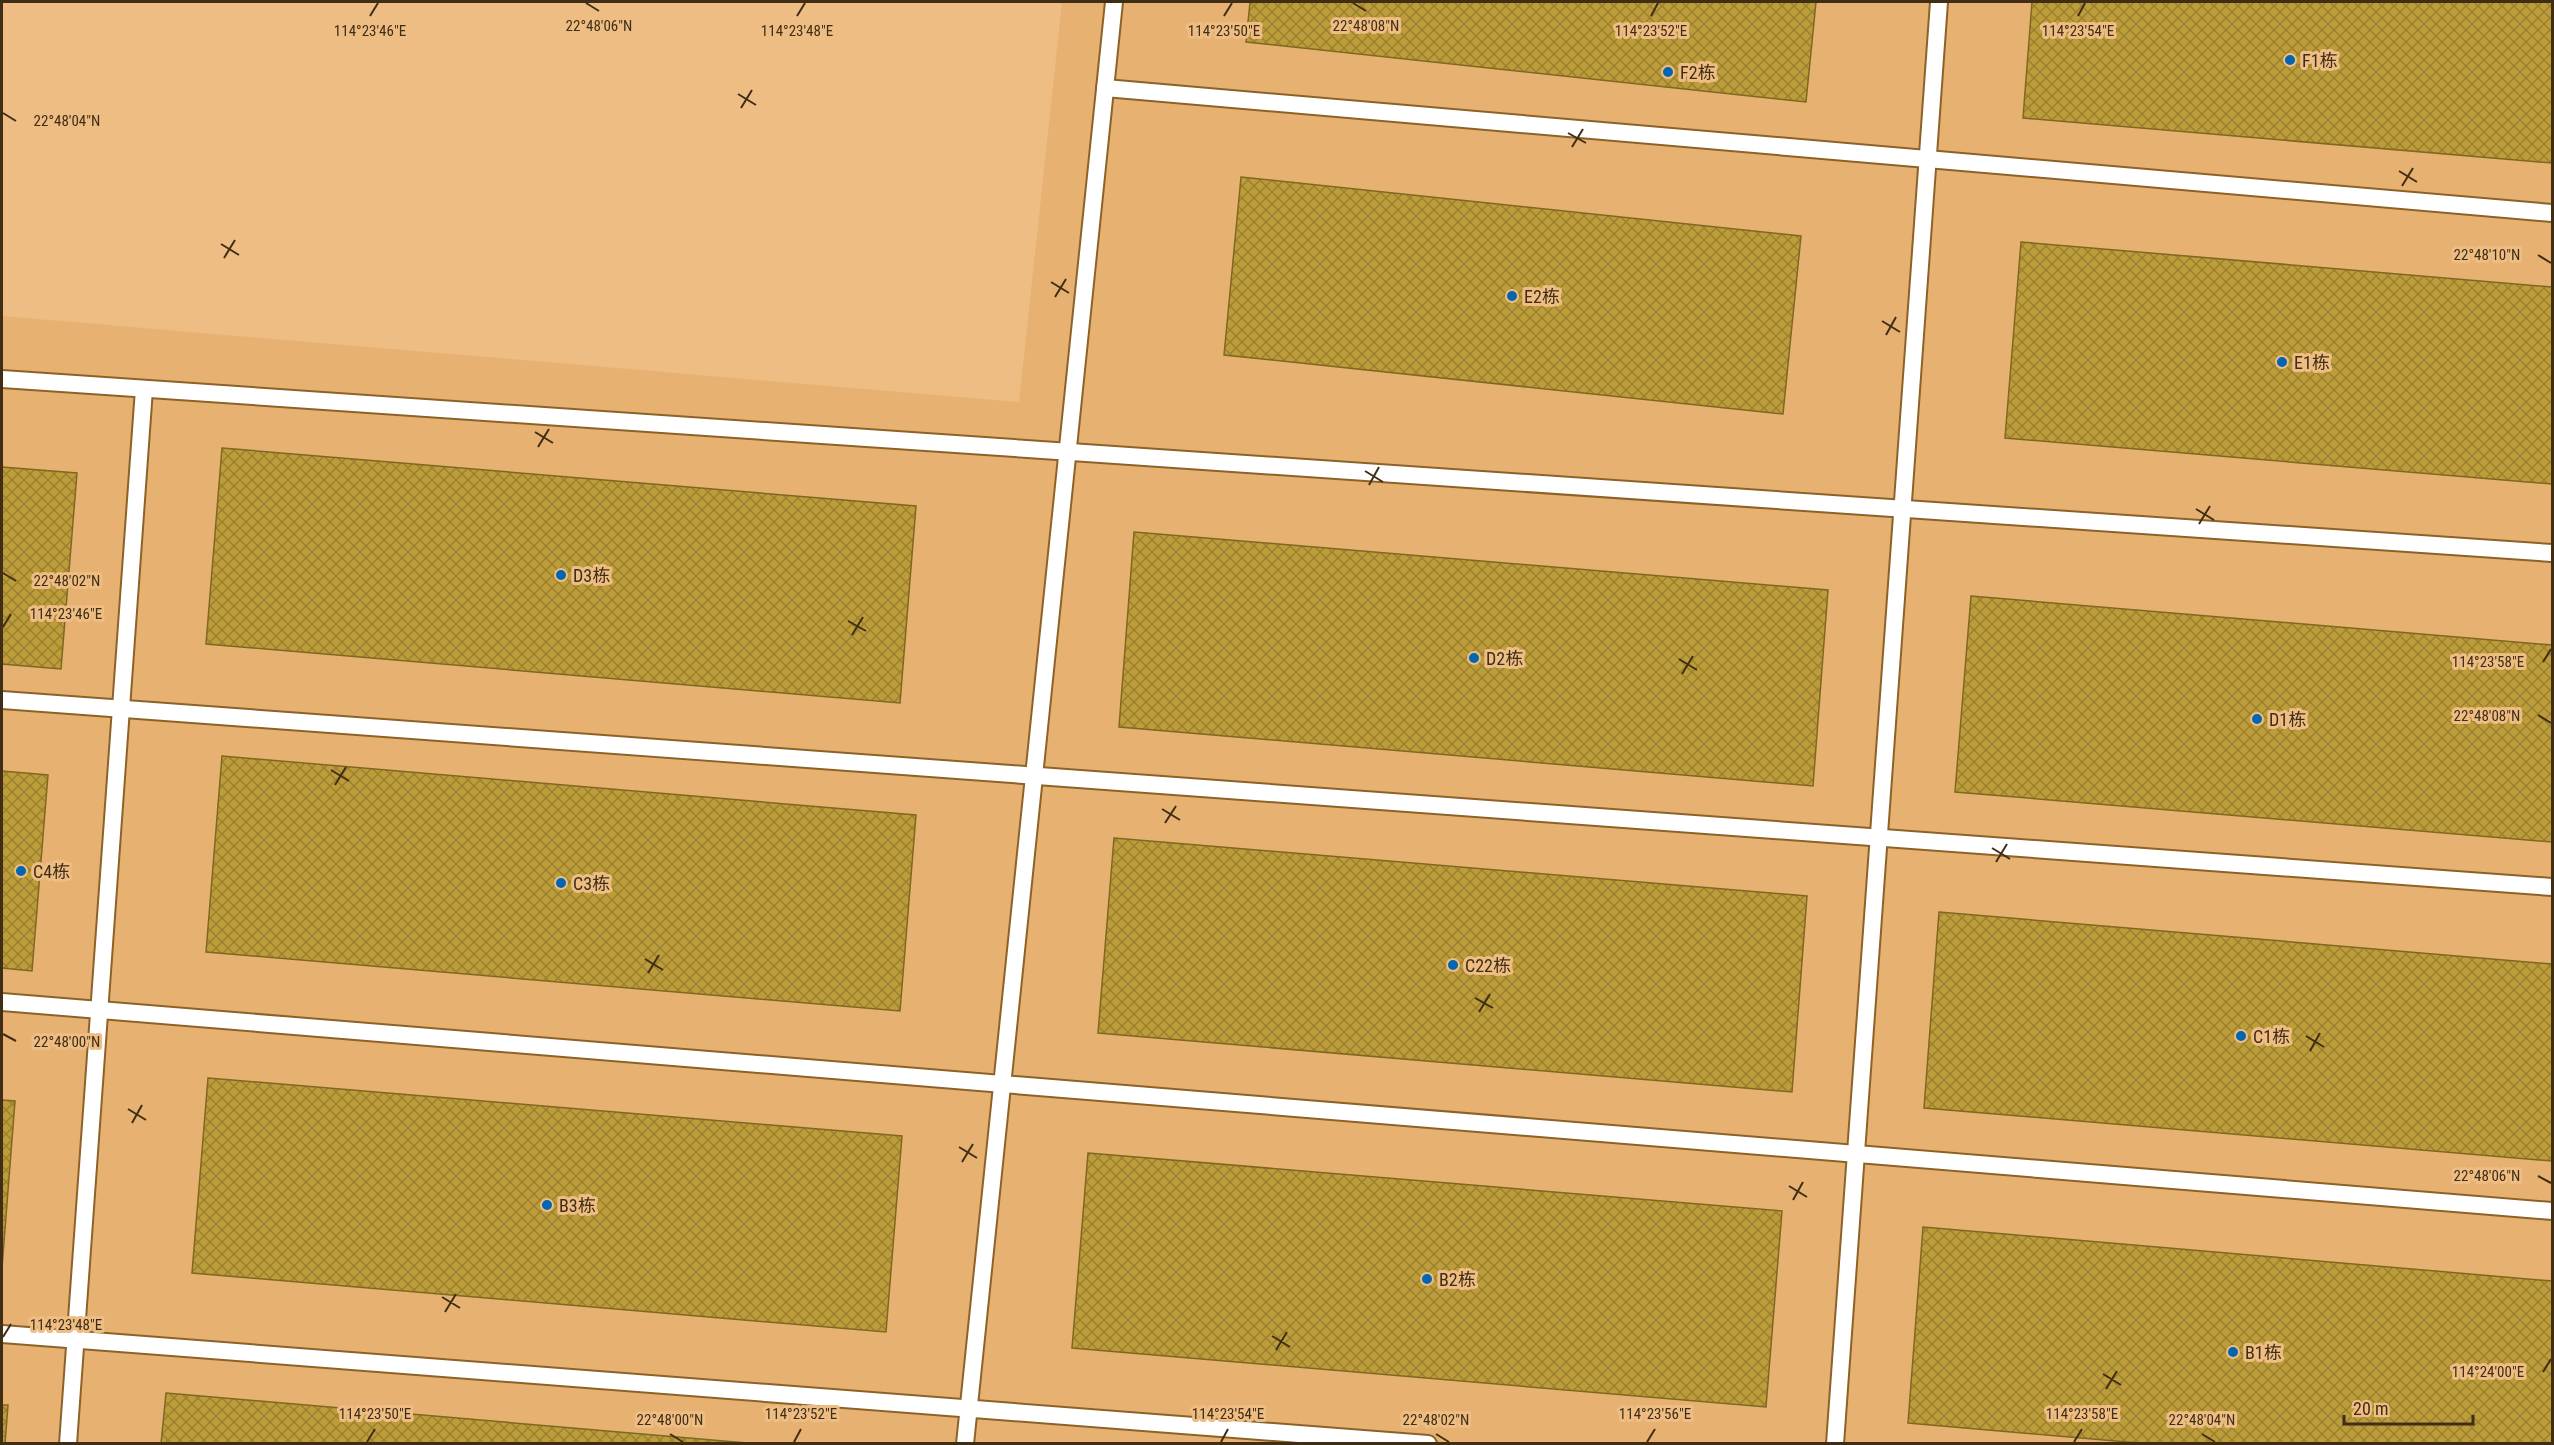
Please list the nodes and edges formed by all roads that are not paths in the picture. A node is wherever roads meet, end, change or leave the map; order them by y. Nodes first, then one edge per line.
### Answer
1 (1114, 2) edge
2 (1940, 2) edge
3 (1105, 88) junction
4 (1928, 159) junction
5 (2553, 213) edge
6 (2, 379) edge
7 (144, 389) junction
8 (1068, 452) junction
9 (1903, 508) junction
10 (2553, 553) edge
11 (2, 700) edge
12 (121, 709) junction
13 (1034, 776) junction
14 (1879, 838) junction
15 (2553, 887) edge
16 (2, 1002) edge
17 (99, 1010) junction
18 (1002, 1084) junction
19 (1856, 1154) junction
20 (2553, 1211) edge
21 (2, 1334) edge
22 (76, 1339) junction
23 (969, 1408) junction
24 (68, 1443) edge
25 (965, 1443) edge
26 (1428, 1443) edge
27 (1835, 1443) edge

1 - 3 lane
2 - 4 lane
3 - 4 lane
3 - 8 lane
4 - 5 lane
4 - 9 lane
6 - 7 lane
7 - 8 lane
7 - 12 lane
8 - 9 lane
8 - 13 lane
9 - 10 lane
9 - 14 lane
11 - 12 lane
12 - 13 lane
12 - 17 lane
13 - 14 lane
13 - 18 lane
14 - 15 lane
14 - 19 lane
16 - 17 lane
17 - 18 lane
17 - 22 lane
18 - 19 lane
18 - 23 lane
19 - 20 lane
19 - 27 lane
21 - 22 lane
22 - 23 lane
22 - 24 lane
23 - 25 lane
23 - 26 lane

